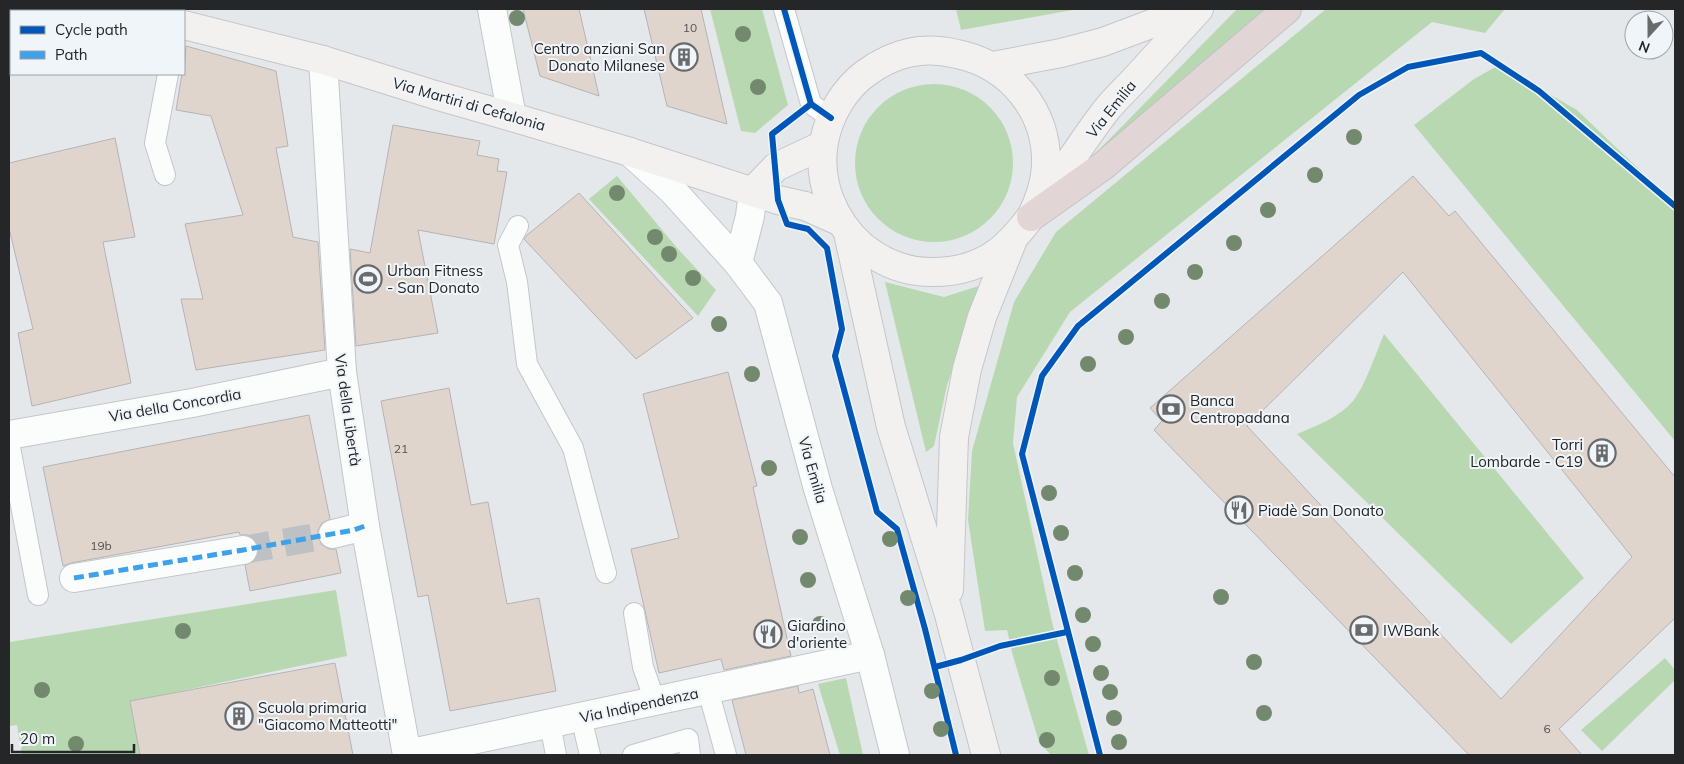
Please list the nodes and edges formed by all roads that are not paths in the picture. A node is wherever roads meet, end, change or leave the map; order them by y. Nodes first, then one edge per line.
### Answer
1 (492, 9) edge
2 (784, 9) edge
3 (1191, 9) edge
4 (1200, 9) edge
5 (1287, 9) edge
6 (185, 26) edge
7 (323, 60) junction
8 (992, 66) junction
9 (168, 75) edge
10 (512, 117) junction
11 (831, 118) junction
12 (823, 145) junction
13 (630, 152) junction
14 (165, 175) dead end
15 (753, 191) junction
16 (1031, 217) junction
17 (518, 226) dead end
18 (845, 228) junction
19 (1012, 242) junction
20 (738, 263) junction
21 (342, 372) junction
22 (9, 435) edge
23 (9, 442) edge
24 (365, 526) junction
25 (333, 534) tunnel mouth
26 (243, 550) tunnel mouth
27 (606, 574) dead end
28 (74, 578) dead end
29 (38, 595) dead end
30 (948, 611) junction
31 (634, 613) dead end
32 (870, 655) junction
33 (708, 690) junction
34 (655, 702) junction
35 (581, 718) junction
36 (550, 724) junction
37 (407, 755) edge
38 (556, 755) edge
39 (590, 755) edge
40 (633, 755) edge
41 (690, 755) edge
42 (726, 755) edge
43 (895, 755) edge
44 (986, 755) edge

1 - 10 street
2 - 11 lane
3 - 8 street
4 - 16 street, Via Emilia
5 - 16 highway
6 - 7 street, Via Martiri di Cefalonia
7 - 10 street, Via Martiri di Cefalonia
7 - 21 street, Via della Libertà
8 - 11 street, Via Emilia
8 - 16 street, Via Emilia
9 - 14 lane
10 - 13 street, Via Martiri di Cefalonia
11 - 12 street, Via Emilia
12 - 15 street
12 - 18 street, Via Emilia
13 - 15 street, Via Martiri di Cefalonia
13 - 20 street, Via Emilia
15 - 18 street, Via Martiri di Cefalonia
15 - 20 street
16 - 19 street, Via Emilia
17 - 27 lane
18 - 19 street, Via Emilia
18 - 30 street, Via Emilia
19 - 30 street, Via Emilia
20 - 32 street, Via Emilia
21 - 22 street, Via della Concordia
21 - 24 street, Via della Libertà
23 - 29 lane
24 - 25 street
24 - 37 street, Via della Libertà
26 - 28 street
30 - 44 street, Via Emilia
31 - 34 lane
32 - 33 street, Via Indipendenza
32 - 43 street, Via Emilia
33 - 34 street, Via Indipendenza
33 - 42 lane
34 - 35 street, Via Indipendenza
35 - 36 street, Via Indipendenza
35 - 39 lane
36 - 37 street, Via Indipendenza
36 - 38 lane
40 - 41 lane

